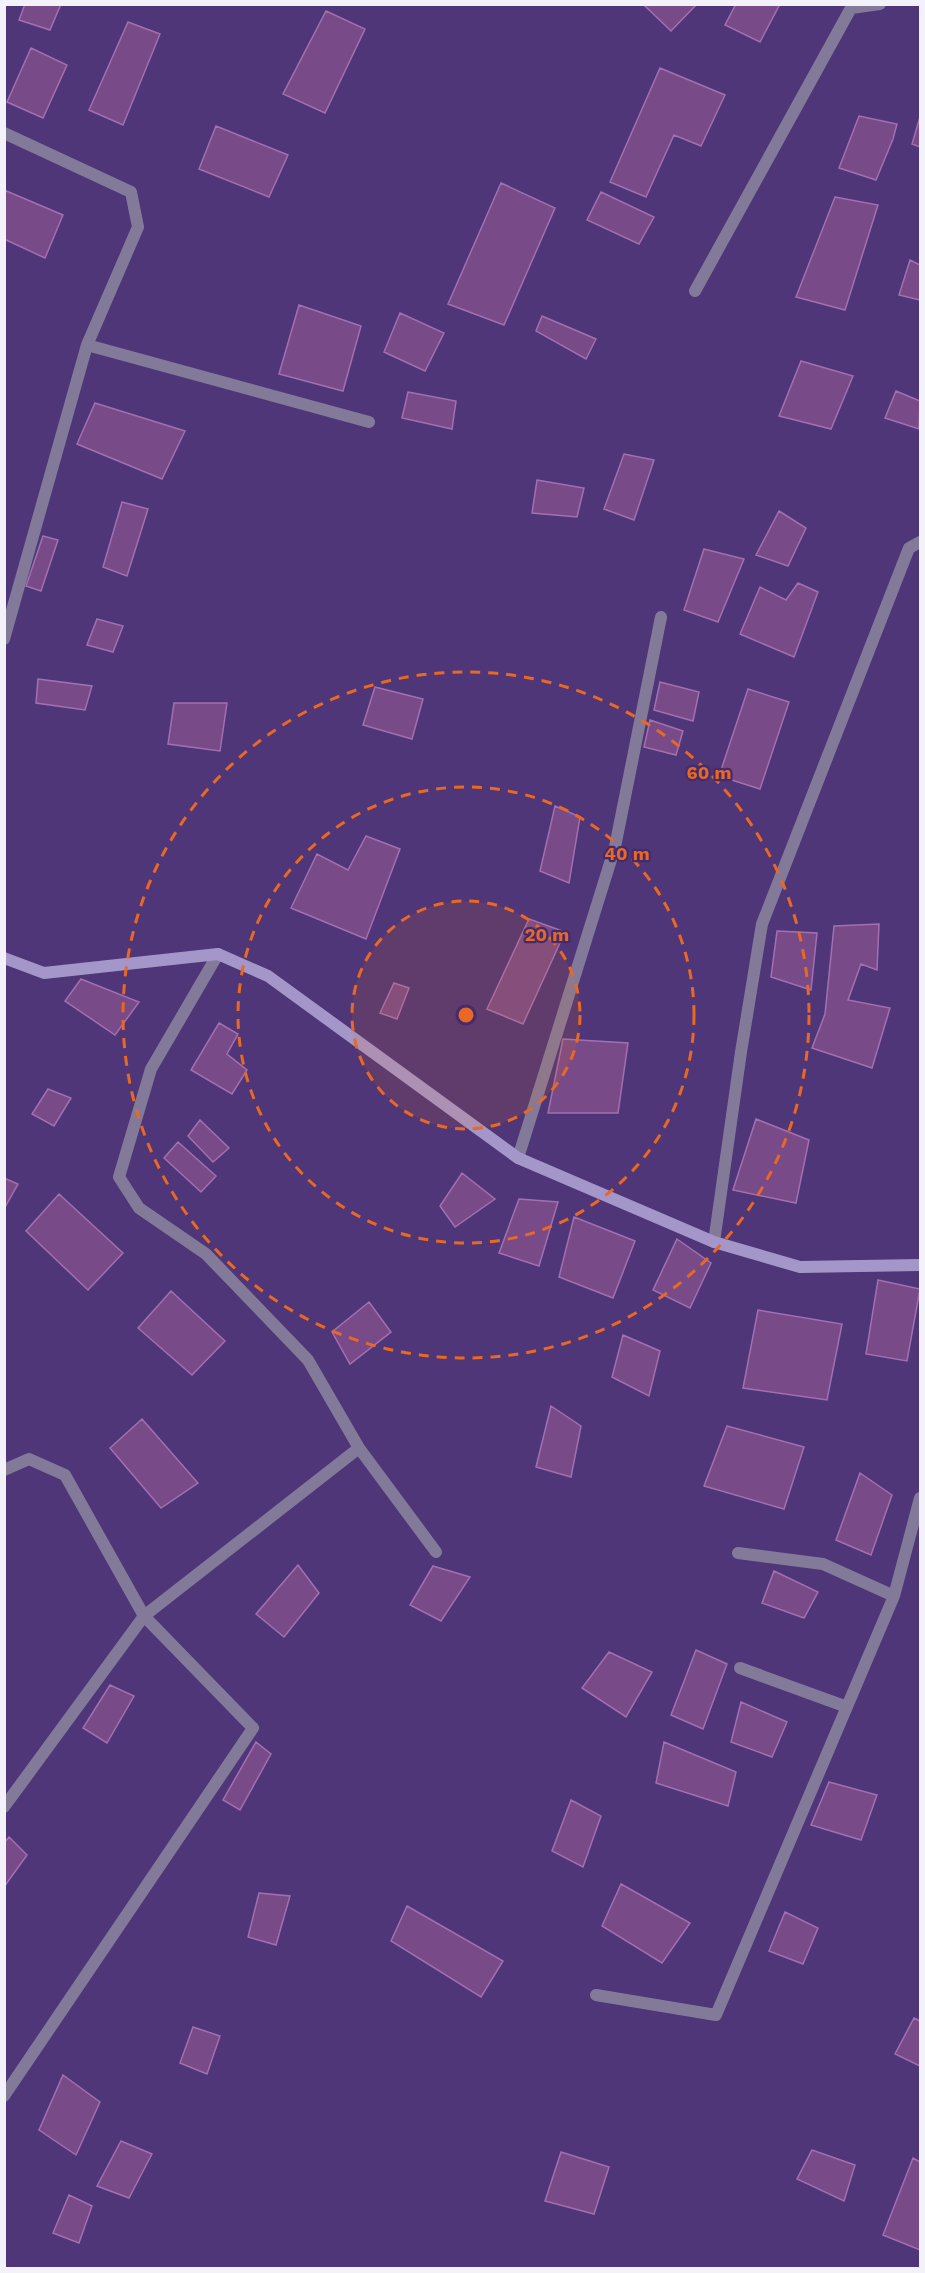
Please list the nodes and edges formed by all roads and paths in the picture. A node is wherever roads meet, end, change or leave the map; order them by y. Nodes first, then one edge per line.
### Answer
1 (879, 4) edge
2 (4, 133) edge
3 (694, 291) dead end
4 (87, 345) junction
5 (369, 422) dead end
6 (921, 542) edge
7 (661, 617) dead end
8 (4, 639) edge
9 (218, 954) junction
10 (4, 958) edge
11 (518, 1158) junction
12 (714, 1242) junction
13 (921, 1265) edge
14 (359, 1448) junction
15 (4, 1470) edge
16 (921, 1498) edge
17 (436, 1552) dead end
18 (738, 1553) dead end
19 (894, 1596) junction
20 (144, 1616) junction
21 (740, 1668) dead end
22 (847, 1707) junction
23 (4, 1807) edge
24 (596, 1995) dead end
25 (4, 2096) edge

1 - 3 street
2 - 4 street
4 - 5 street
4 - 8 street
6 - 12 street
7 - 11 street
9 - 10 street
9 - 11 street
9 - 14 street
11 - 12 street
12 - 13 street
14 - 17 street
14 - 20 street
15 - 20 street
16 - 19 street
18 - 19 street
19 - 22 street
20 - 23 street
20 - 25 street
21 - 22 street
22 - 24 street

